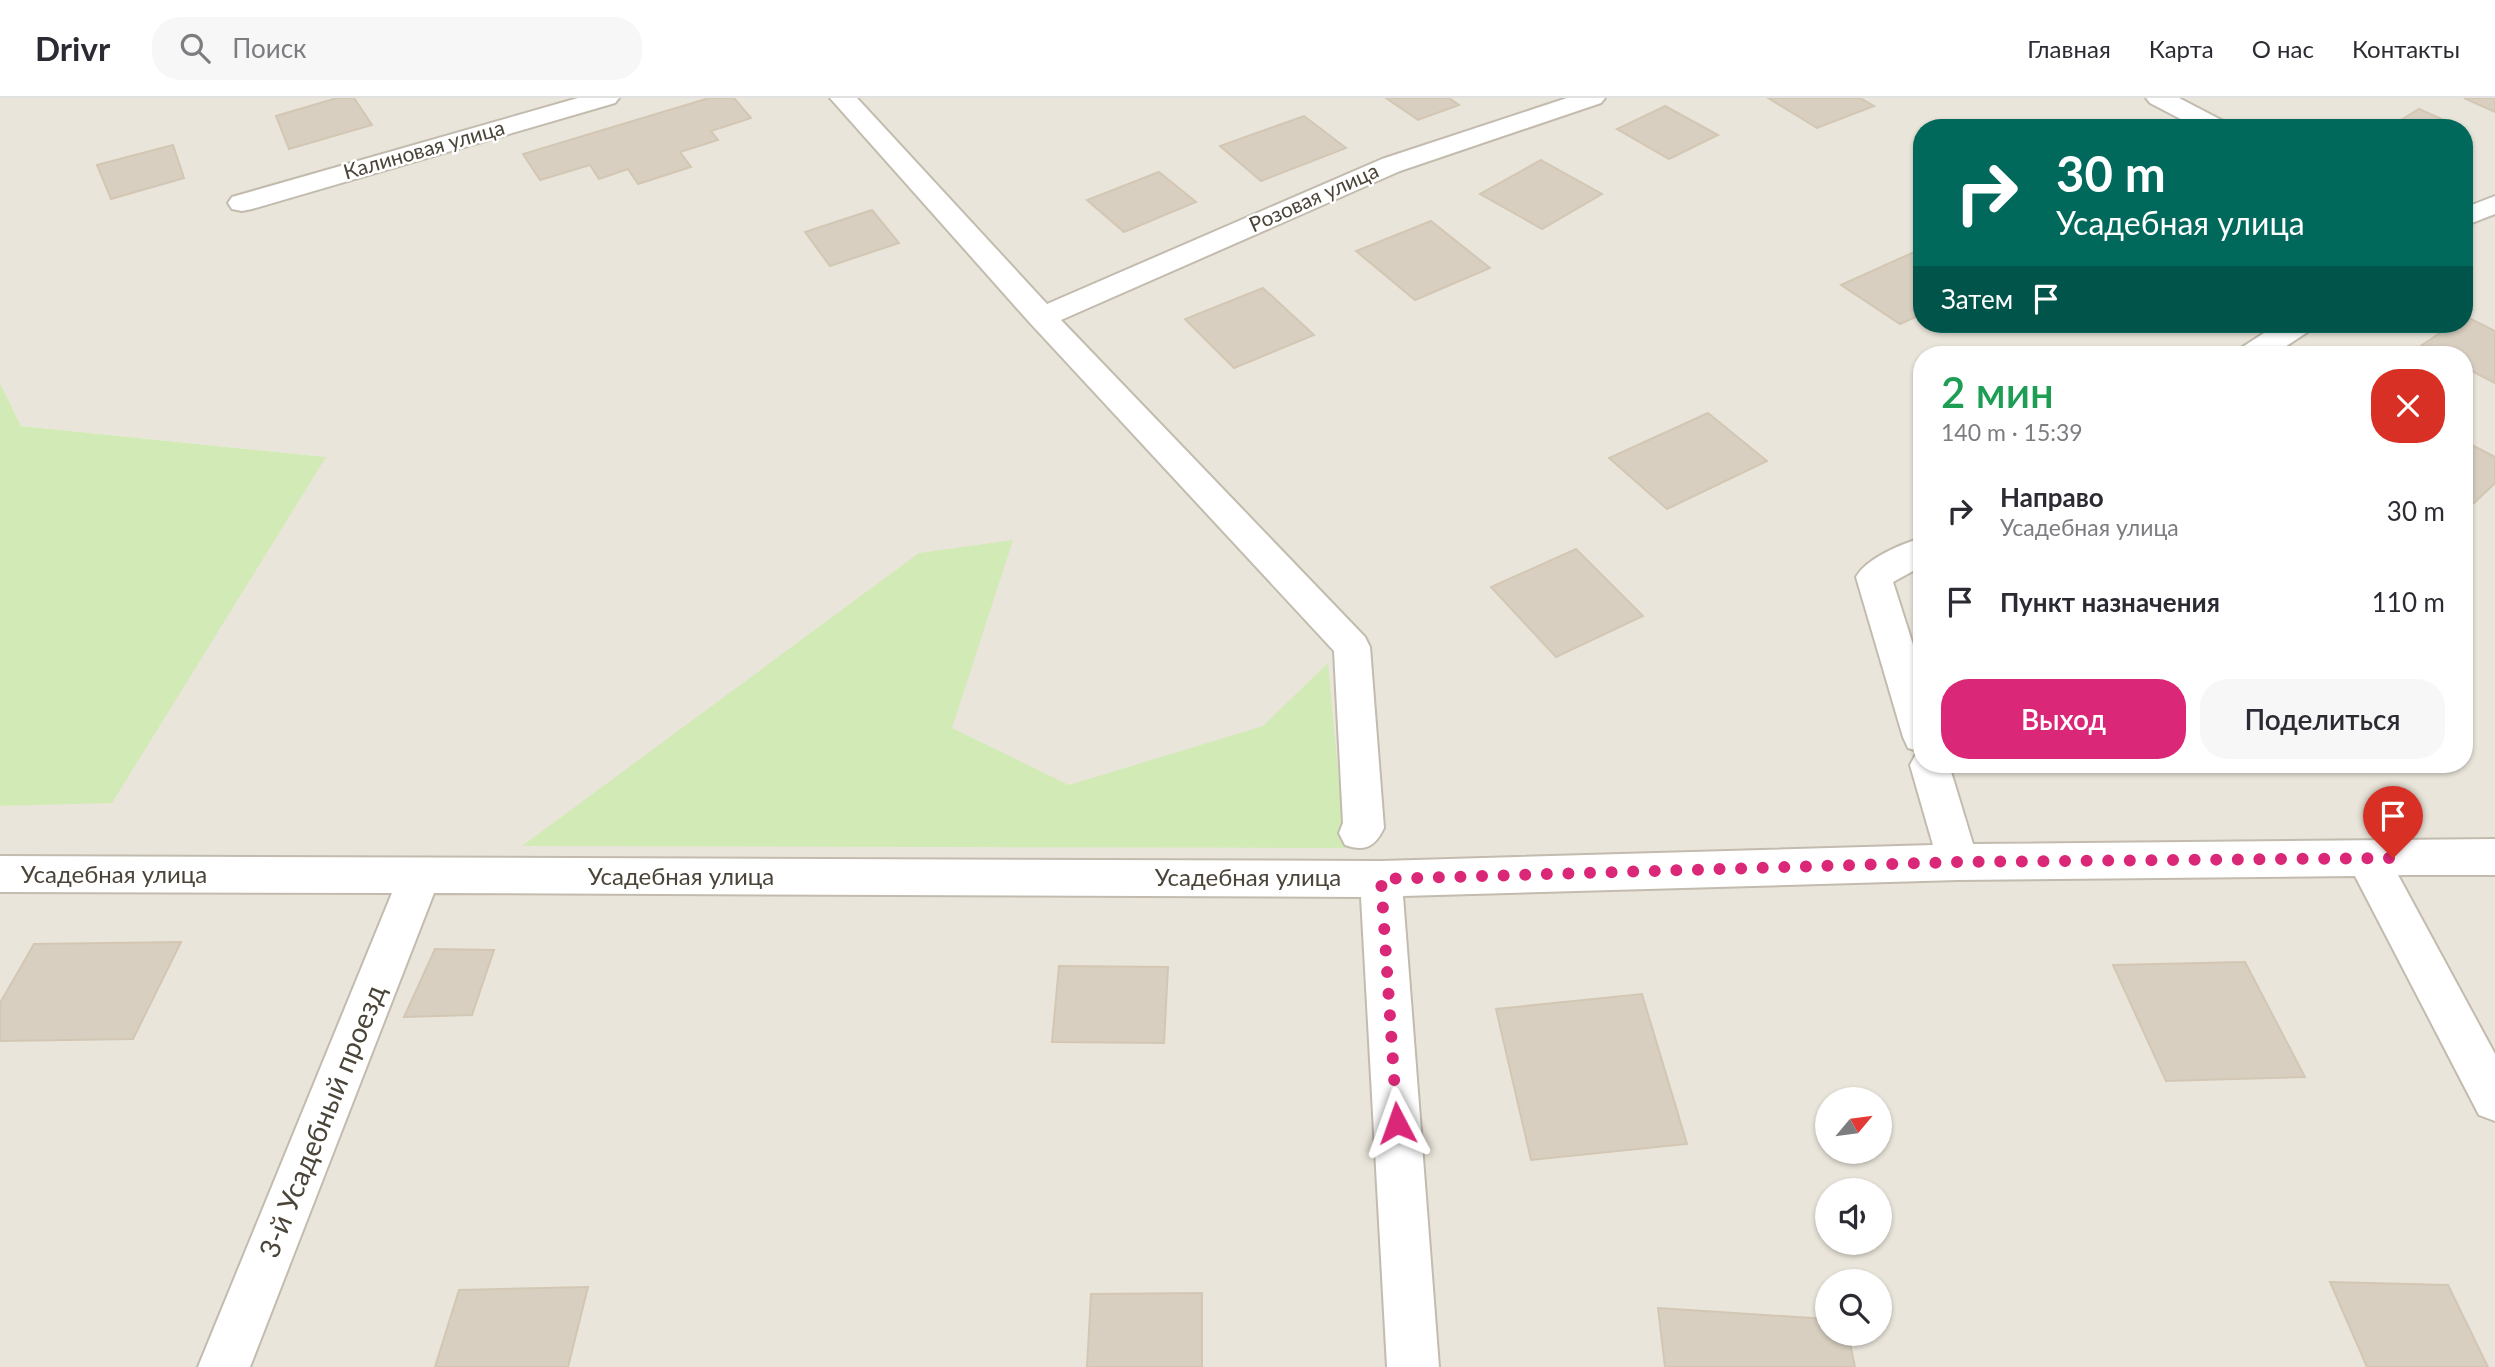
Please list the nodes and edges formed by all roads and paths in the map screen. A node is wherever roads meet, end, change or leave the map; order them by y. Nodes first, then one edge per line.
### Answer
1 (606, 98) edge
2 (843, 98) edge
3 (1592, 98) edge
4 (2159, 98) edge
5 (2200, 119) edge
6 (242, 203) dead end
7 (2495, 204) edge
8 (2473, 214) edge
9 (1042, 317) junction
10 (2285, 333) edge
11 (2265, 346) edge
12 (1913, 555) edge
13 (1913, 707) edge
14 (1932, 773) edge
15 (1359, 833) dead end
16 (2495, 857) edge
17 (2367, 858) junction
18 (1958, 862) junction
19 (0, 874) edge
20 (420, 876) junction
21 (1381, 879) junction
22 (2495, 1099) edge
23 (224, 1367) edge
24 (1413, 1367) edge

1 - 6 street, Калиновая улица
2 - 9 street
3 - 9 street, Розовая улица
4 - 5 street
7 - 8 street
9 - 15 street
10 - 11 street
12 - 13 street
14 - 18 street
16 - 17 street, Усадебная улица
17 - 18 street, Усадебная улица
17 - 22 street
18 - 21 street, Усадебная улица
19 - 20 street, Усадебная улица
20 - 21 street, Усадебная улица
20 - 23 street, 3-й Усадебный проезд
21 - 24 street

